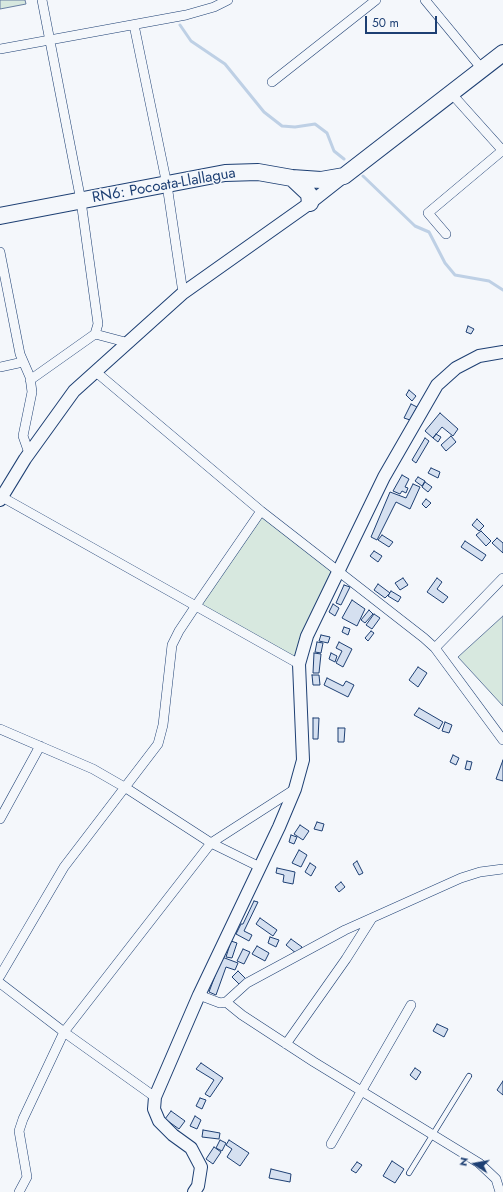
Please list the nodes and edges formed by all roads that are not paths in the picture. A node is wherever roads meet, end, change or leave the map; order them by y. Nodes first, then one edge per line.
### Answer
1 (42, 0) edge
2 (228, 0) edge
3 (376, 0) edge
4 (425, 0) edge
5 (211, 3) edge
6 (134, 25) junction
7 (50, 40) junction
8 (0, 49) edge
9 (503, 53) edge
10 (482, 69) junction
11 (272, 82) dead end
12 (452, 93) junction
13 (503, 151) edge
14 (344, 176) junction
15 (292, 178) junction
16 (167, 185) junction
17 (81, 201) junction
18 (310, 202) junction
19 (0, 216) edge
20 (446, 234) dead end
21 (0, 252) edge
22 (183, 293) junction
23 (95, 334) junction
24 (129, 343) junction
25 (503, 352) edge
26 (23, 362) junction
27 (0, 367) edge
28 (96, 372) junction
29 (30, 380) junction
30 (29, 453) junction
31 (1, 498) edge
32 (261, 511) junction
33 (338, 569) junction
34 (503, 578) edge
35 (195, 607) junction
36 (434, 648) junction
37 (299, 664) junction
38 (0, 729) edge
39 (503, 740) edge
40 (40, 746) junction
41 (126, 788) junction
42 (295, 789) junction
43 (0, 819) edge
44 (211, 843) junction
45 (260, 866) junction
46 (503, 869) edge
47 (372, 918) junction
48 (0, 976) edge
49 (0, 982) edge
50 (199, 995) junction
51 (226, 1002) junction
52 (411, 1005) dead end
53 (64, 1032) junction
54 (286, 1044) junction
55 (469, 1076) dead end
56 (361, 1092) junction
57 (154, 1097) junction
58 (432, 1136) junction
59 (331, 1144) dead end
60 (409, 1172) dead end
61 (19, 1192) edge
62 (194, 1192) edge
63 (500, 1192) edge

1 - 7 street
2 - 5 street
3 - 11 street
4 - 10 street
5 - 6 street
6 - 7 street
6 - 16 street
7 - 8 street
7 - 17 street
9 - 10 highway, RN6: Pocoata-Llallagua
10 - 12 highway, RN6: Pocoata-Llallagua
12 - 13 street
12 - 14 highway, RN6: Pocoata-Llallagua
13 - 20 street
14 - 15 highway, RN6: Pocoata-Llallagua
14 - 18 street
15 - 16 highway, RN6: Pocoata-Llallagua
15 - 18 highway
16 - 17 highway, RN6: Pocoata-Llallagua
16 - 22 street
17 - 19 highway, RN6: Pocoata-Llallagua
17 - 23 street
18 - 22 street
21 - 26 street
22 - 24 street
23 - 24 street
23 - 29 street
24 - 28 street
25 - 33 street
26 - 27 street
26 - 29 street
28 - 30 street
28 - 32 street
29 - 30 street
30 - 31 street
31 - 35 street
32 - 33 street
32 - 35 street
33 - 36 street
33 - 37 street
34 - 36 street
35 - 37 street
35 - 41 street
36 - 39 street
37 - 42 street
38 - 40 street
40 - 41 street
40 - 43 street
41 - 44 street
41 - 48 street
42 - 44 street
42 - 45 street
44 - 45 street
44 - 53 street
45 - 50 street
46 - 47 street
47 - 51 street
47 - 54 street
49 - 53 street
50 - 51 street
50 - 57 street
51 - 54 street
52 - 56 street
53 - 57 street
53 - 61 street
54 - 56 street
55 - 58 lane
56 - 58 street
56 - 59 street
57 - 62 street
58 - 60 lane
58 - 63 street

